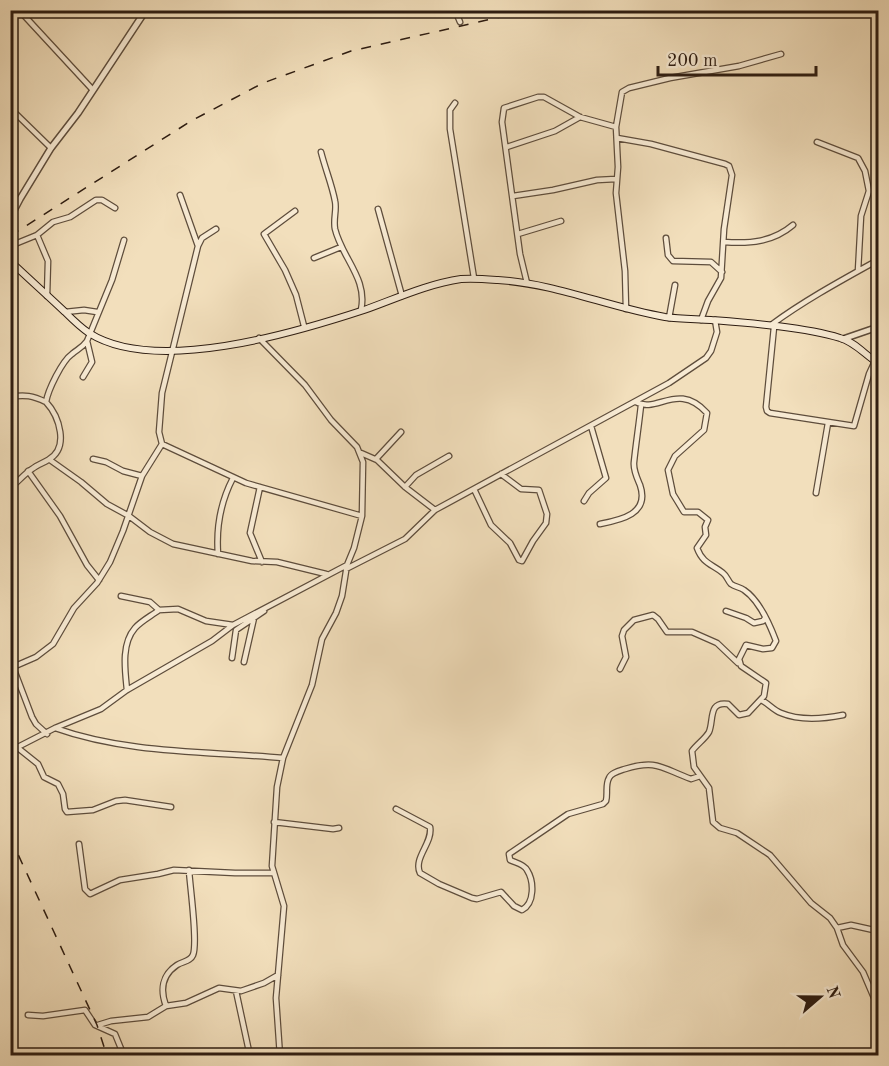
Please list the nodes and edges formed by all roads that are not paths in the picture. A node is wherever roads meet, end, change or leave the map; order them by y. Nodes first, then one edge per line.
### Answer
1 (19, 10) edge
2 (146, 10) edge
3 (455, 10) edge
4 (460, 22) dead end
5 (781, 54) dead end
6 (92, 89) junction
7 (455, 103) dead end
8 (10, 108) edge
9 (580, 117) junction
10 (616, 127) junction
11 (617, 138) junction
12 (817, 142) dead end
13 (507, 147) junction
14 (51, 148) junction
15 (321, 152) dead end
16 (616, 178) junction
17 (180, 195) dead end
18 (513, 196) junction
19 (115, 208) dead end
20 (378, 209) dead end
21 (295, 211) dead end
22 (10, 218) edge
23 (561, 220) dead end
24 (793, 225) dead end
25 (216, 229) dead end
26 (518, 234) junction
27 (37, 235) junction
28 (666, 238) dead end
29 (124, 240) dead end
30 (724, 242) junction
31 (10, 246) edge
32 (198, 246) junction
33 (341, 247) junction
34 (314, 258) dead end
35 (879, 260) edge
36 (10, 261) edge
37 (858, 271) junction
38 (722, 272) junction
39 (474, 278) junction
40 (527, 283) junction
41 (675, 285) dead end
42 (47, 296) junction
43 (402, 296) junction
44 (626, 309) junction
45 (361, 310) junction
46 (66, 312) junction
47 (97, 312) junction
48 (669, 318) junction
49 (701, 320) junction
50 (715, 320) junction
51 (304, 326) junction
52 (772, 327) junction
53 (879, 327) edge
54 (89, 333) junction
55 (259, 338) junction
56 (843, 339) junction
57 (87, 341) junction
58 (171, 352) junction
59 (877, 362) edge
60 (83, 377) dead end
61 (10, 397) edge
62 (46, 402) junction
63 (639, 404) junction
64 (828, 423) junction
65 (591, 426) junction
66 (400, 432) dead end
67 (162, 444) junction
68 (361, 453) junction
69 (449, 456) dead end
70 (93, 459) dead end
71 (376, 459) junction
72 (50, 460) junction
73 (28, 471) junction
74 (501, 474) junction
75 (142, 476) junction
76 (233, 478) junction
77 (260, 487) junction
78 (405, 487) junction
79 (10, 488) edge
80 (474, 489) junction
81 (816, 494) dead end
82 (584, 501) dead end
83 (435, 510) junction
84 (129, 516) junction
85 (362, 516) junction
86 (600, 524) dead end
87 (218, 554) junction
88 (263, 562) junction
89 (347, 567) junction
90 (327, 574) junction
91 (99, 580) junction
92 (121, 596) dead end
93 (264, 608) junction
94 (159, 610) junction
95 (726, 611) dead end
96 (254, 618) junction
97 (765, 618) junction
98 (233, 625) junction
99 (232, 658) dead end
100 (244, 662) dead end
101 (738, 663) junction
102 (620, 669) dead end
103 (127, 690) junction
104 (761, 700) junction
105 (843, 715) dead end
106 (55, 728) junction
107 (46, 734) junction
108 (18, 748) junction
109 (10, 751) edge
110 (283, 758) junction
111 (700, 776) junction
112 (171, 807) dead end
113 (396, 809) dead end
114 (274, 822) junction
115 (339, 828) dead end
116 (79, 844) dead end
117 (189, 870) junction
118 (273, 873) junction
119 (837, 928) junction
120 (879, 931) edge
121 (278, 975) junction
122 (236, 991) junction
123 (166, 1006) junction
124 (879, 1007) edge
125 (28, 1015) dead end
126 (98, 1025) junction
127 (124, 1056) edge
128 (250, 1056) edge
129 (280, 1056) edge

1 - 6 street
2 - 6 street
3 - 4 street
5 - 10 street
6 - 14 street
7 - 39 street
8 - 14 street
9 - 10 street
9 - 13 street
9 - 13 street
10 - 11 street
11 - 16 street
11 - 30 street
12 - 37 street
13 - 18 street
14 - 22 street
15 - 33 street
16 - 18 street
16 - 44 street
17 - 32 street
18 - 26 street
19 - 27 street
20 - 43 street
21 - 51 street
23 - 26 street
24 - 30 street
25 - 32 street
26 - 40 street
27 - 31 street
27 - 42 street
28 - 38 street
29 - 47 street
30 - 38 street
32 - 58 street
33 - 34 street
33 - 45 street
35 - 37 street
36 - 42 main road
37 - 52 street
38 - 49 street
39 - 40 main road
39 - 43 main road
40 - 44 main road
41 - 48 street
42 - 46 main road
43 - 45 main road
44 - 48 main road
45 - 51 main road
46 - 47 street
46 - 54 main road
47 - 54 street
48 - 49 main road
49 - 50 main road
50 - 52 main road
50 - 63 street
51 - 55 main road
52 - 56 main road
52 - 64 street
53 - 56 street
54 - 57 street
54 - 58 main road
55 - 58 main road
55 - 68 street
56 - 59 main road
57 - 60 street
57 - 62 street
58 - 67 street
59 - 64 street
61 - 62 street
62 - 72 street
63 - 65 street
63 - 86 street
63 - 97 street
64 - 81 street
65 - 74 street
65 - 82 street
66 - 71 street
67 - 75 street
67 - 76 street
68 - 71 street
68 - 85 street
69 - 78 street
70 - 75 street
71 - 78 street
72 - 73 street
72 - 84 street
73 - 79 street
73 - 91 street
74 - 80 street
74 - 80 street
75 - 84 street
76 - 77 street
76 - 87 street
77 - 85 street
77 - 88 street
78 - 83 street
80 - 83 street
83 - 89 street
84 - 87 street
84 - 91 street
85 - 89 street
87 - 88 street
88 - 90 street
89 - 90 street
89 - 110 street
90 - 93 street
91 - 107 street
92 - 94 street
93 - 96 street
93 - 98 street
94 - 98 street
94 - 103 street
95 - 97 street
96 - 99 street
96 - 100 street
97 - 101 street
98 - 103 street
101 - 102 street
101 - 104 street
103 - 106 street
104 - 105 street
104 - 111 street
106 - 107 street
106 - 110 street
107 - 108 street
108 - 109 street
108 - 112 street
110 - 114 street
111 - 113 street
111 - 119 street
114 - 115 street
114 - 118 street
116 - 117 street
117 - 118 street
117 - 123 street
118 - 121 street
119 - 120 street
119 - 124 street
121 - 122 street
121 - 129 street
122 - 123 street
122 - 128 street
123 - 126 street
125 - 126 street
126 - 127 street

